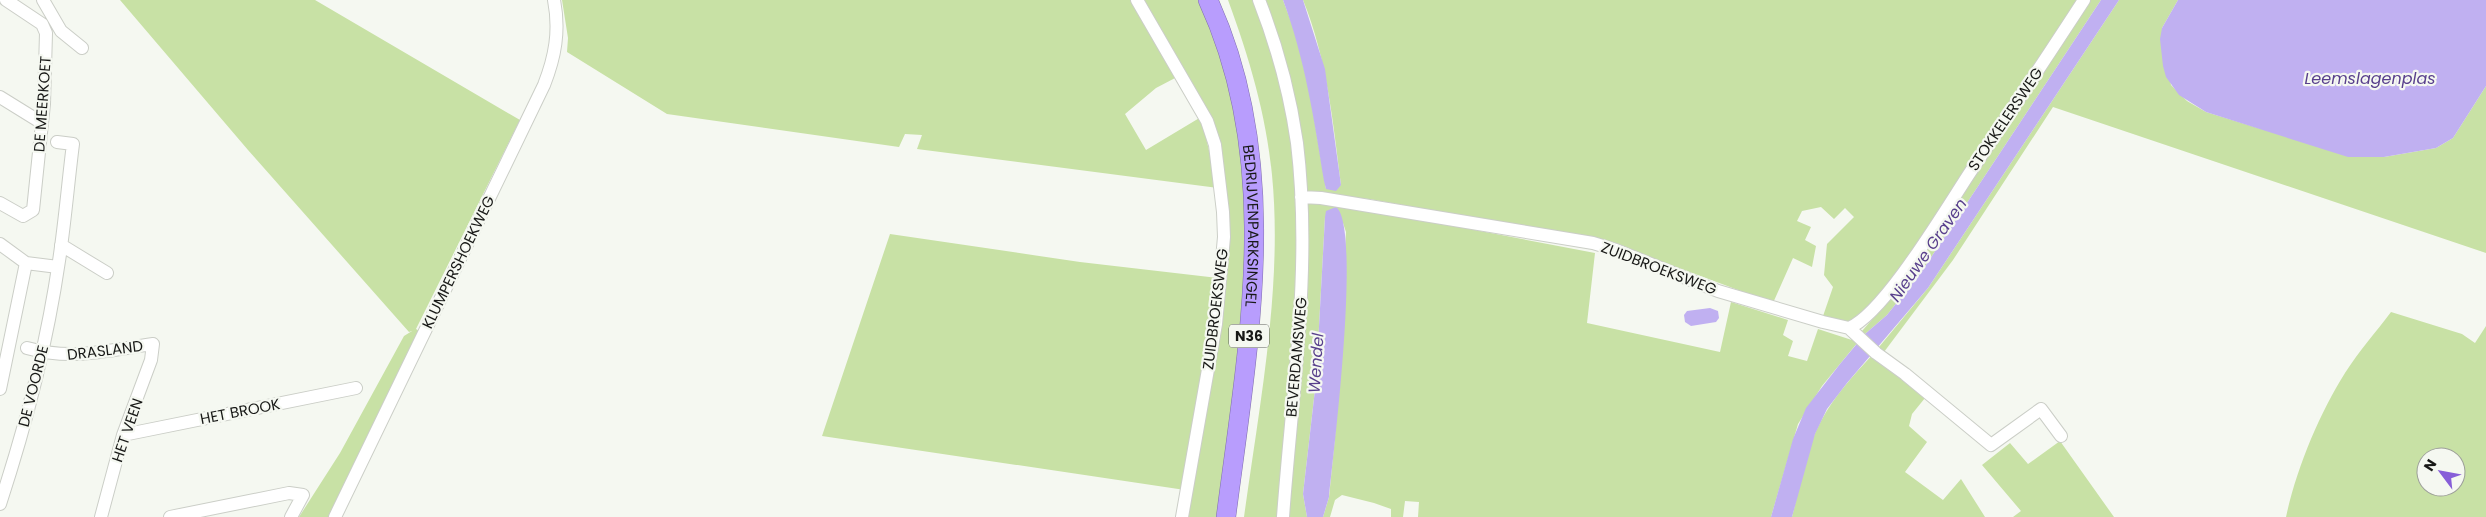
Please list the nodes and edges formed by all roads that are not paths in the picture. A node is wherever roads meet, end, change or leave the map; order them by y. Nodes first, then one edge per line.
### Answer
1 (6, 0) edge
2 (43, 0) edge
3 (554, 0) edge
4 (1137, 0) edge
5 (1208, 0) edge
6 (1218, 0) edge
7 (1259, 0) edge
8 (2084, 0) edge
9 (82, 48) dead end
10 (0, 97) edge
11 (42, 123) junction
12 (56, 142) dead end
13 (1301, 197) junction
14 (0, 203) edge
15 (0, 244) edge
16 (61, 245) junction
17 (26, 263) junction
18 (58, 266) junction
19 (107, 273) dead end
20 (1853, 332) junction
21 (5, 343) edge
22 (153, 344) joint
23 (27, 348) dead end
24 (42, 352) junction
25 (356, 388) dead end
26 (0, 389) edge
27 (123, 435) junction
28 (2061, 436) dead end
29 (0, 504) edge
30 (101, 517) edge
31 (170, 517) edge
32 (291, 517) edge
33 (334, 517) edge
34 (1182, 517) edge
35 (1226, 517) edge
36 (1236, 517) edge
37 (1283, 517) edge

1 - 11 street, DE MEERKOET
2 - 9 street
3 - 33 street, KLUMPERSHOEKWEG
4 - 34 street, ZUIDBROEKSWEG
5 - 35 highway, BEDRIJVENPARKSINGEL / N36
6 - 36 highway, BEDRIJVENPARKSINGEL / N36
7 - 13 street
8 - 20 street, STOKKELERSWEG
10 - 11 street
11 - 14 street, DE MEERKOET
12 - 16 street, DE VOORDE
13 - 20 street, ZUIDBROEKSWEG
13 - 37 street, BEVERDAMSWEG
15 - 17 street
16 - 18 street, DE VOORDE
16 - 19 street
17 - 18 street
17 - 21 street
18 - 24 street, DE VOORDE
20 - 28 street, ZUIDBROEKSWEG
21 - 26 street
22 - 24 street, DRASLAND
22 - 27 street, HET VEEN
23 - 24 street, DRASLAND
24 - 29 street, DE VOORDE
25 - 27 street, HET BROOK
27 - 30 street, HET VEEN
31 - 32 street

